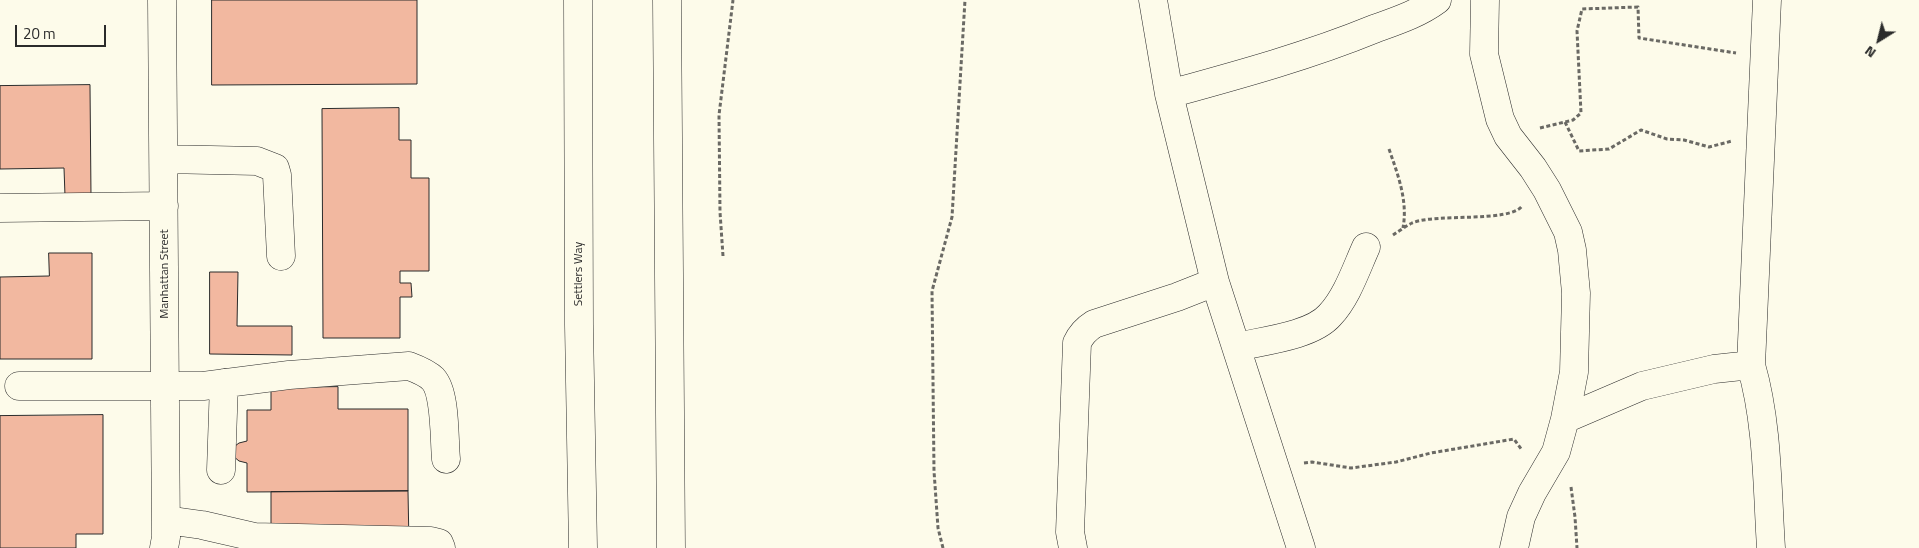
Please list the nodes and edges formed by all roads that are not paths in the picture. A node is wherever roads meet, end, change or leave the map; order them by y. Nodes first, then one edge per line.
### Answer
1 (162, 0) edge
2 (578, 0) edge
3 (667, 0) edge
4 (1153, 0) edge
5 (1437, 0) edge
6 (1485, 0) edge
7 (1767, 0) edge
8 (1169, 94) junction
9 (164, 159) junction
10 (164, 206) junction
11 (0, 208) edge
12 (1366, 247) road end
13 (281, 256) dead end
14 (1215, 282) junction
15 (579, 326) junction
16 (1236, 347) junction
17 (1751, 365) junction
18 (224, 384) junction
19 (19, 386) dead end
20 (165, 387) junction
21 (1565, 419) junction
22 (446, 459) dead end
23 (221, 470) dead end
24 (166, 520) junction
25 (214, 538) edge
26 (164, 548) edge
27 (441, 548) edge
28 (576, 548) edge
29 (582, 548) edge
30 (671, 548) edge
31 (1073, 548) edge
32 (1301, 548) edge
33 (1514, 548) edge
34 (1772, 548) edge

1 - 9 main road, Manhattan Street
2 - 15 main road, Settlers Way
3 - 30 main road
4 - 8 main road
5 - 8 main road
6 - 21 main road
7 - 17 main road
8 - 14 main road
9 - 10 main road, Manhattan Street
9 - 13 main road
10 - 11 main road
10 - 20 main road, Manhattan Street
12 - 16 main road
14 - 16 main road
14 - 31 main road
15 - 28 main road
15 - 29 main road, Settlers Way
16 - 32 main road
17 - 21 main road
17 - 34 main road
18 - 20 main road
18 - 22 main road
18 - 23 main road
19 - 20 main road
20 - 24 main road, Manhattan Street
21 - 33 main road
24 - 25 main road
24 - 26 main road, Manhattan Street
25 - 27 main road

